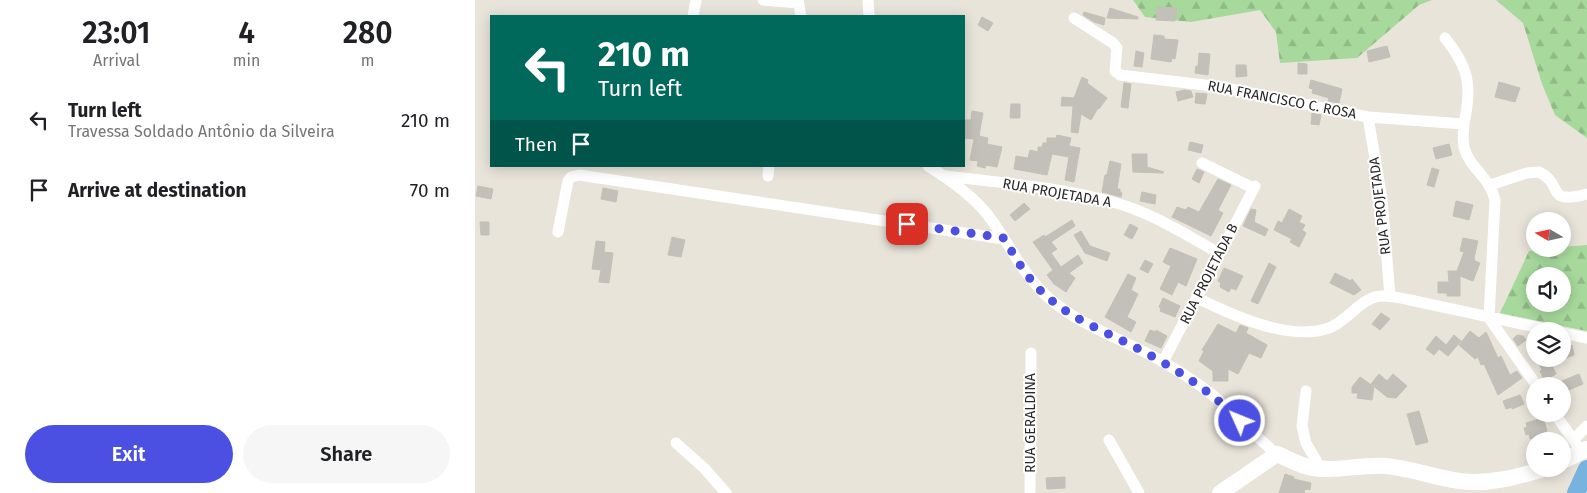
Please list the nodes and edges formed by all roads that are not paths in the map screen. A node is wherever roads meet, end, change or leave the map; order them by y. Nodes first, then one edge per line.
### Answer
1 (696, 0) edge
2 (763, 0) edge
3 (868, 0) edge
4 (798, 1) edge
5 (693, 15) edge
6 (801, 15) edge
7 (869, 15) edge
8 (1074, 18) dead end
9 (1445, 38) dead end
10 (1367, 117) junction
11 (1464, 124) junction
12 (1203, 164) dead end
13 (930, 167) edge
14 (943, 176) junction
15 (1490, 185) junction
16 (1587, 194) edge
17 (559, 232) dead end
18 (1004, 238) junction
19 (1219, 253) junction
20 (1390, 296) junction
21 (1197, 298) junction
22 (1489, 318) junction
23 (1526, 325) edge
24 (1571, 335) edge
25 (1587, 338) edge
26 (1031, 353) dead end
27 (1163, 362) junction
28 (1531, 377) edge
29 (1306, 391) dead end
30 (1561, 422) edge
31 (1587, 426) edge
32 (1109, 440) dead end
33 (676, 443) dead end
34 (1580, 447) edge
35 (1277, 454) junction
36 (1321, 469) junction
37 (1526, 474) edge
38 (726, 493) edge
39 (1030, 493) edge
40 (1139, 493) edge
41 (1220, 493) edge

1 - 5 street
2 - 4 street
3 - 7 street
4 - 6 street
8 - 10 street, RUA FRANCISCO C. ROSA
9 - 11 street
10 - 11 street, RUA FRANCISCO C. ROSA
10 - 20 street, RUA PROJETADA
11 - 15 street
12 - 19 street, RUA PROJETADA B
13 - 14 street
14 - 18 street
14 - 19 street, RUA PROJETADA A
15 - 16 street
15 - 22 street
17 - 18 street
18 - 27 street
19 - 21 street, RUA PROJETADA B
20 - 21 street
20 - 22 street
21 - 27 street, RUA PROJETADA B
22 - 23 street
22 - 28 street
24 - 25 street
26 - 39 street, RUA GERALDINA
27 - 35 street
29 - 36 street
30 - 34 street
31 - 34 street
32 - 40 street
33 - 38 street
35 - 36 street
35 - 41 street
36 - 37 street

